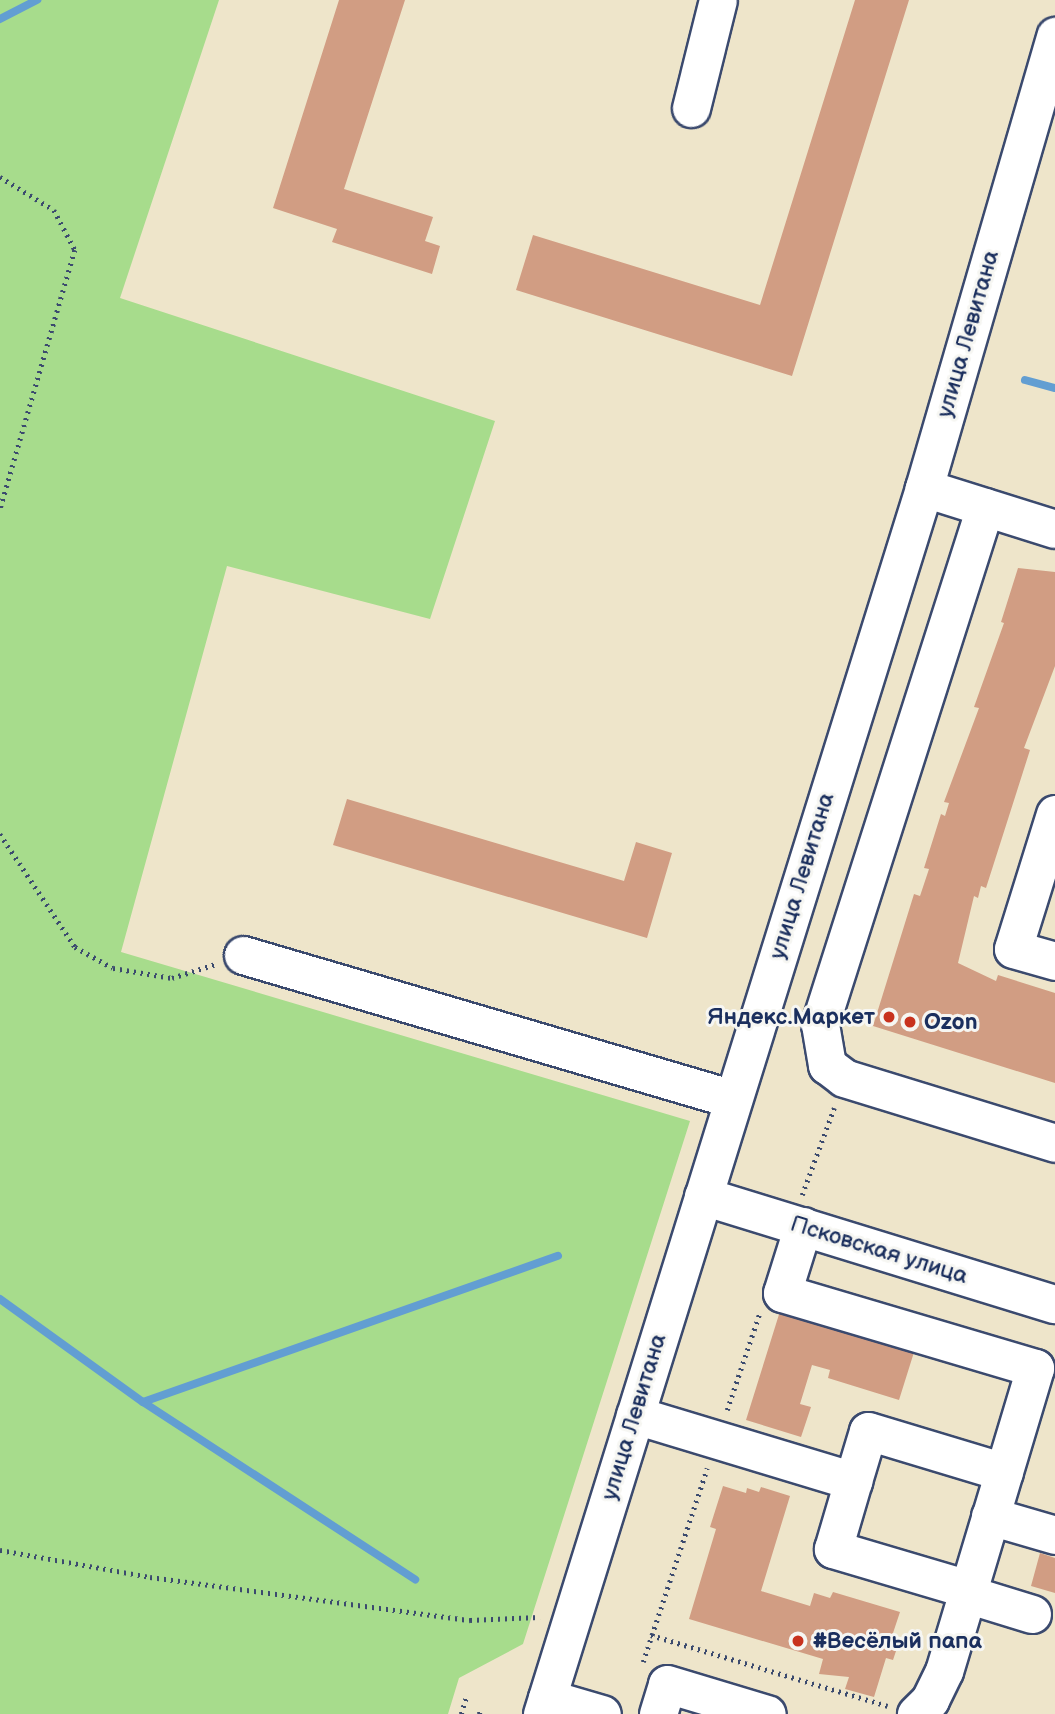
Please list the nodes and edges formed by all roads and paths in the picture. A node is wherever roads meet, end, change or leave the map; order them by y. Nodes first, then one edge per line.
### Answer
1 (718, 0) edge
2 (1055, 36) edge
3 (691, 108) dead end
4 (0, 177) edge
5 (923, 488) junction
6 (985, 507) junction
7 (0, 509) edge
8 (1055, 528) edge
9 (1055, 814) edge
10 (0, 834) edge
11 (243, 955) joint
12 (1055, 961) edge
13 (844, 1078) junction
14 (733, 1099) junction
15 (1055, 1143) edge
16 (703, 1196) junction
17 (797, 1224) junction
18 (765, 1298) dead end
19 (1055, 1304) edge
20 (1045, 1371) edge
21 (635, 1415) junction
22 (717, 1440) junction
23 (1004, 1472) junction
24 (853, 1480) junction
25 (990, 1516) junction
26 (1055, 1535) edge
27 (0, 1550) edge
28 (968, 1592) junction
29 (1032, 1614) dead end
30 (571, 1619) junction
31 (650, 1635) junction
32 (640, 1675) dead end
33 (466, 1698) dead end
34 (544, 1706) edge
35 (909, 1708) edge
36 (461, 1714) edge
37 (602, 1714) edge
38 (658, 1714) edge
39 (768, 1714) edge

1 - 3 street
2 - 5 street, улица Левитана
4 - 7 path
5 - 6 street
5 - 14 street, улица Левитана
6 - 8 street
6 - 13 street
9 - 12 street
10 - 11 path
11 - 14 street
13 - 15 street
13 - 17 path
14 - 16 street, улица Левитана
16 - 17 street, Псковская улица
16 - 21 street, улица Левитана
17 - 19 street, Псковская улица
17 - 20 street
18 - 22 path
20 - 23 street
21 - 22 street
21 - 30 street, улица Левитана
22 - 24 street
22 - 31 path
23 - 24 street
23 - 25 street
24 - 28 street
25 - 26 street
25 - 28 street
27 - 30 path
28 - 29 street
28 - 35 street
30 - 34 street, улица Левитана
31 - 32 path
31 - 35 path
33 - 36 path
34 - 37 street
38 - 39 street

